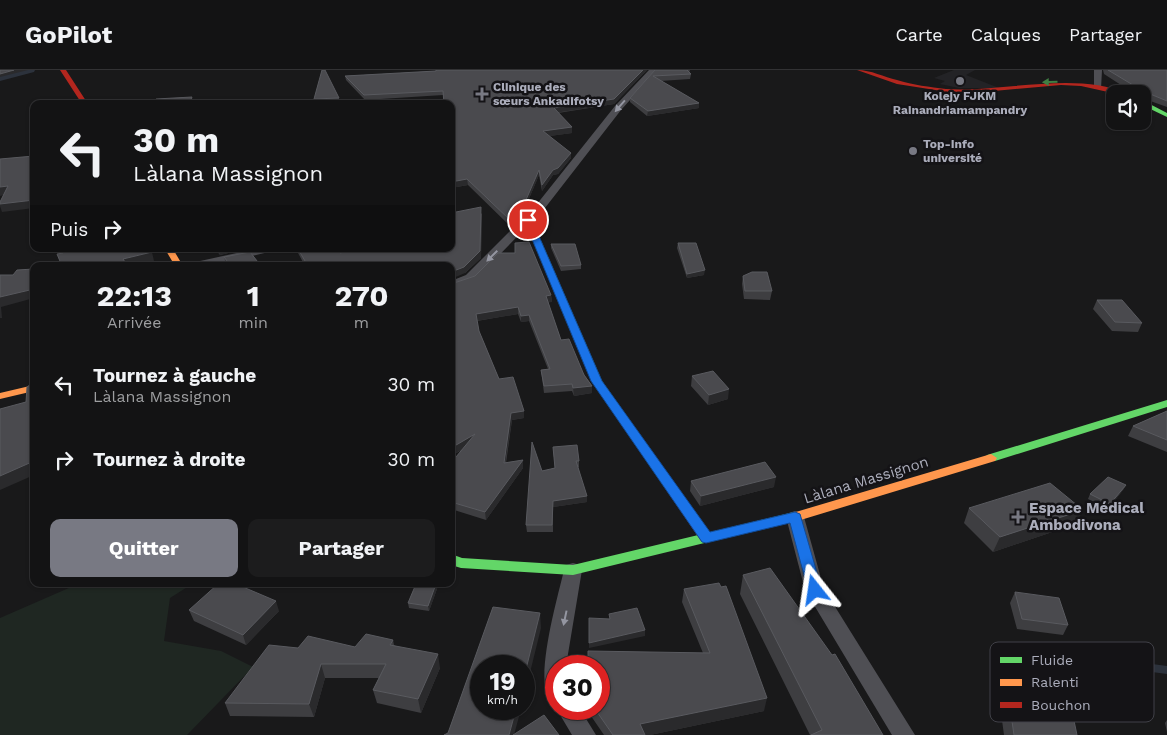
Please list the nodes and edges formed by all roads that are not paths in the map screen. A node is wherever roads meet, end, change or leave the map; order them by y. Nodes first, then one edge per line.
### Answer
1 (63, 70) edge
2 (652, 70) edge
3 (860, 70) edge
4 (1098, 70) edge
5 (1098, 87) junction
6 (1106, 89) edge
7 (82, 100) edge
8 (1151, 107) edge
9 (1167, 115) edge
10 (528, 220) junction
11 (256, 252) edge
12 (212, 262) edge
13 (455, 284) edge
14 (30, 380) edge
15 (0, 387) edge
16 (30, 389) edge
17 (0, 396) edge
18 (1167, 403) edge
19 (795, 517) junction
20 (706, 538) junction
21 (455, 561) edge
22 (573, 570) junction
23 (556, 655) edge
24 (575, 720) edge
25 (585, 735) edge
26 (904, 735) edge

1 - 7 street
2 -> 10 street
5 -> 3 street
4 - 5 street
5 - 6 street
8 - 9 street
10 -> 13 street
10 - 20 street
11 - 12 street
14 - 15 street
16 - 17 street
18 - 19 street, Làlana Massignon
19 - 20 street, Làlana Massignon
19 - 26 street
20 - 22 street, Làlana Massignon
21 - 22 street, Làlana Massignon
22 -> 23 street
24 - 25 street

